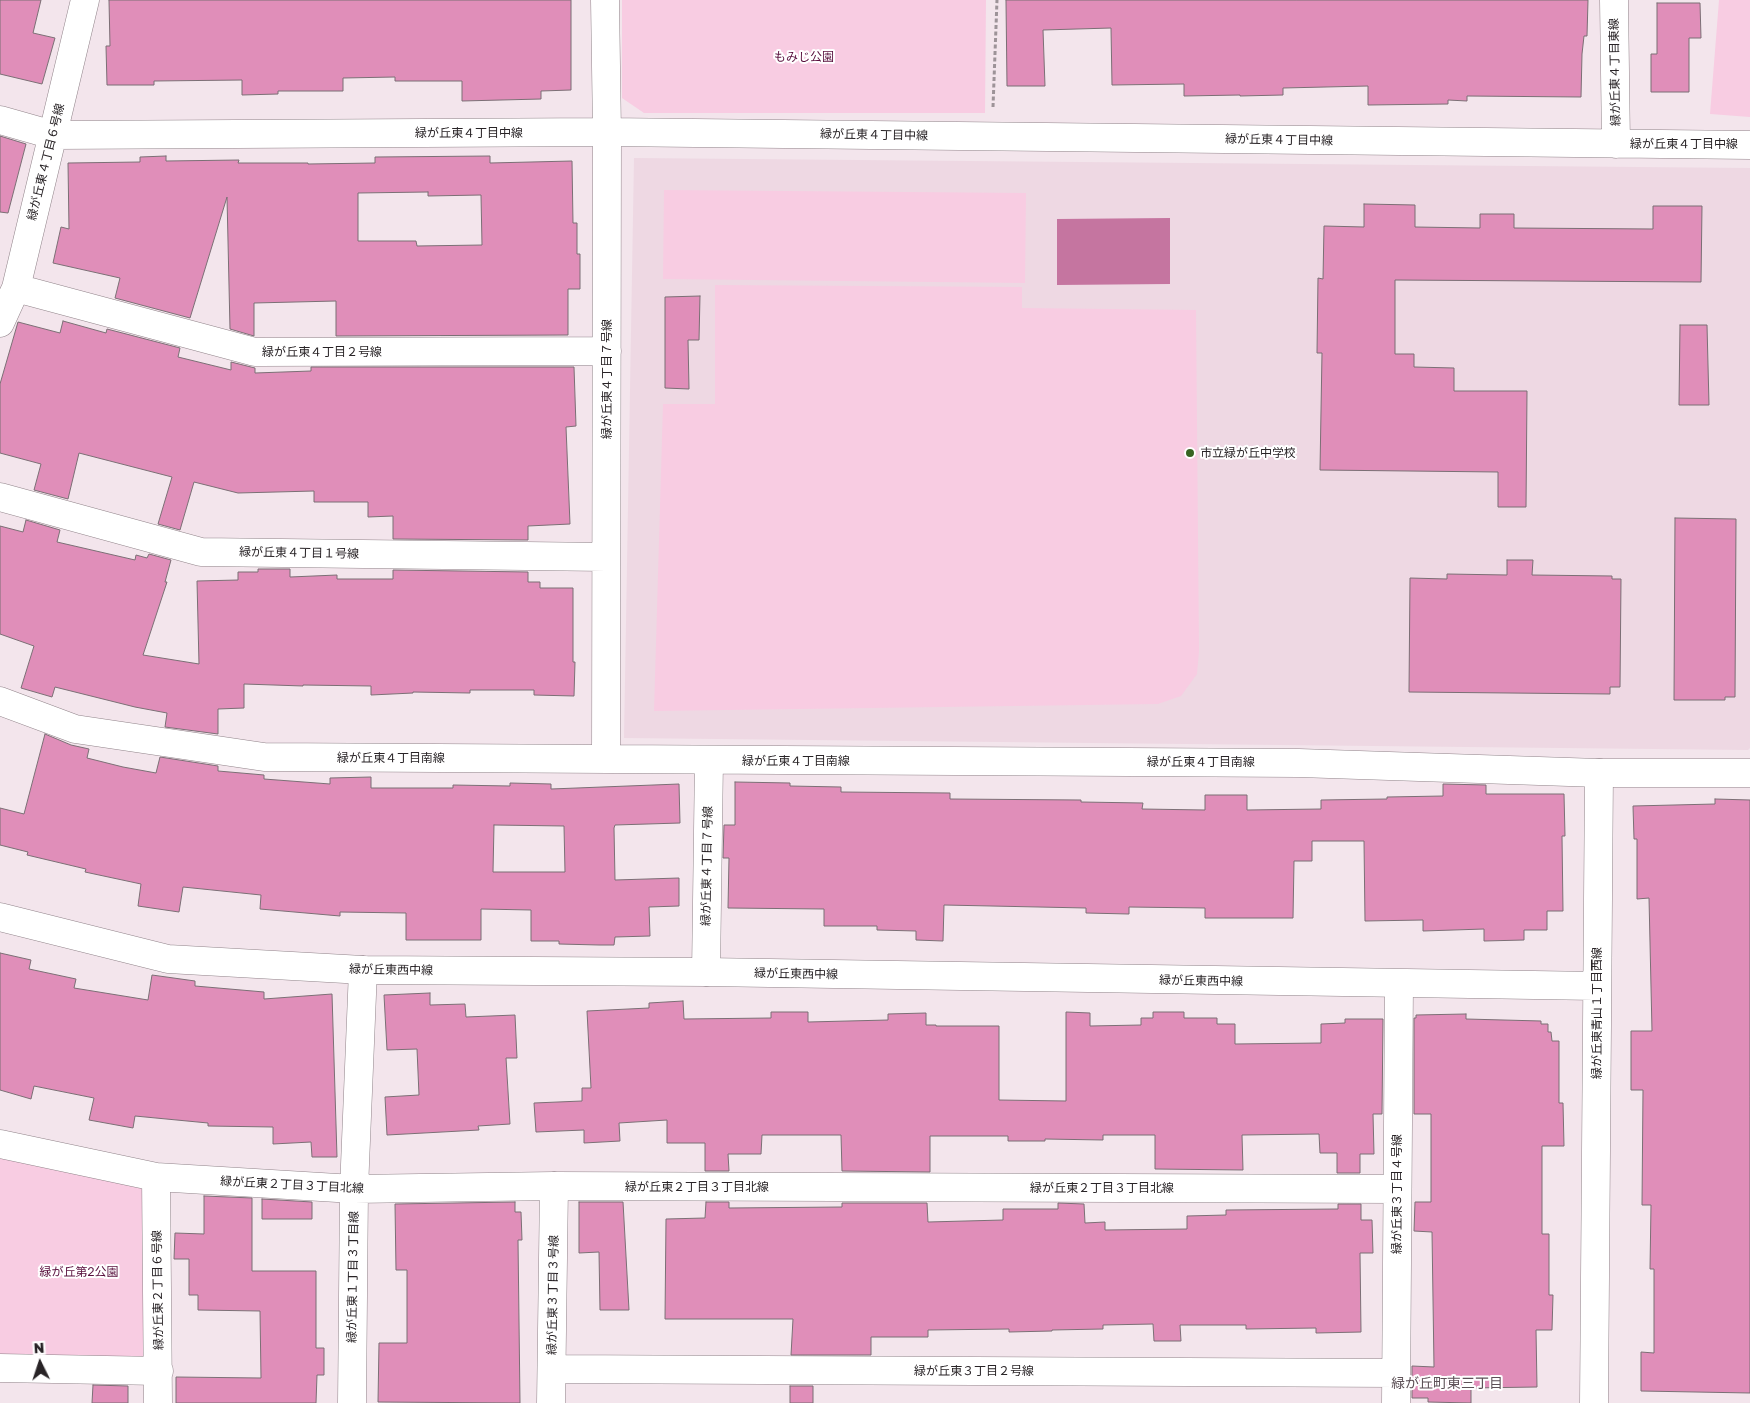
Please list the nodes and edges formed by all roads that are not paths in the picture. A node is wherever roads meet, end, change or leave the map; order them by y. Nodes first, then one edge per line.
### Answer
1 (85, 0) edge
2 (605, 0) edge
3 (1614, 0) edge
4 (0, 120) edge
5 (607, 132) junction
6 (52, 135) junction
7 (1616, 144) junction
8 (1750, 145) edge
9 (16, 288) junction
10 (0, 323) edge
11 (606, 351) junction
12 (0, 497) edge
13 (606, 557) junction
14 (0, 700) edge
15 (606, 759) junction
16 (709, 760) junction
17 (1750, 773) edge
18 (1599, 774) junction
19 (0, 917) edge
20 (362, 970) junction
21 (706, 972) junction
22 (1398, 984) junction
23 (1597, 986) junction
24 (0, 1144) edge
25 (156, 1177) junction
26 (554, 1186) junction
27 (354, 1189) junction
28 (1397, 1189) junction
29 (0, 1368) edge
30 (159, 1370) junction
31 (552, 1370) junction
32 (1396, 1373) junction
33 (158, 1403) edge
34 (352, 1403) edge
35 (551, 1403) edge
36 (1396, 1403) edge
37 (1594, 1403) edge

1 - 6 street, 緑が丘東４丁目６号線
2 - 5 street, 緑が丘東４丁目７号線
3 - 7 street, 緑が丘東４丁目東線
4 - 6 street, 緑が丘東４丁目中線
5 - 6 street, 緑が丘東４丁目中線
5 - 7 street, 緑が丘東４丁目中線
5 - 11 street, 緑が丘東４丁目７号線
6 - 9 street, 緑が丘東４丁目６号線
7 - 8 street, 緑が丘東４丁目中線
9 - 10 street, 緑が丘東４丁目６号線
9 - 11 street, 緑が丘東４丁目２号線
11 - 13 street, 緑が丘東４丁目７号線
12 - 13 street, 緑が丘東４丁目１号線
13 - 15 street, 緑が丘東４丁目７号線
14 - 15 street, 緑が丘東４丁目南線
15 - 16 street, 緑が丘東４丁目南線
16 - 18 street, 緑が丘東４丁目南線
16 - 21 street, 緑が丘東４丁目７号線
17 - 18 street
18 - 23 street, 緑が丘東青山１丁目西線
19 - 20 street, 緑が丘東西中線
20 - 21 street, 緑が丘東西中線
20 - 27 street, 緑が丘東１丁目３丁目線
21 - 22 street, 緑が丘東西中線
22 - 23 street, 緑が丘東西中線
22 - 28 street, 緑が丘東３丁目４号線
23 - 37 street, 緑が丘東青山１丁目西線
24 - 25 street, 緑が丘東２丁目３丁目北線
25 - 27 street, 緑が丘東２丁目３丁目北線
25 - 30 street, 緑が丘東２丁目６号線
26 - 27 street, 緑が丘東２丁目３丁目北線
26 - 28 street, 緑が丘東２丁目３丁目北線
26 - 31 street, 緑が丘東３丁目３号線
27 - 34 street, 緑が丘東１丁目３丁目線
28 - 32 street, 緑が丘東３丁目４号線
29 - 30 street
30 - 33 street, 緑が丘東２丁目６号線
31 - 32 street, 緑が丘東３丁目２号線
31 - 35 street, 緑が丘東３丁目３号線
32 - 36 street, 緑が丘東３丁目４号線

